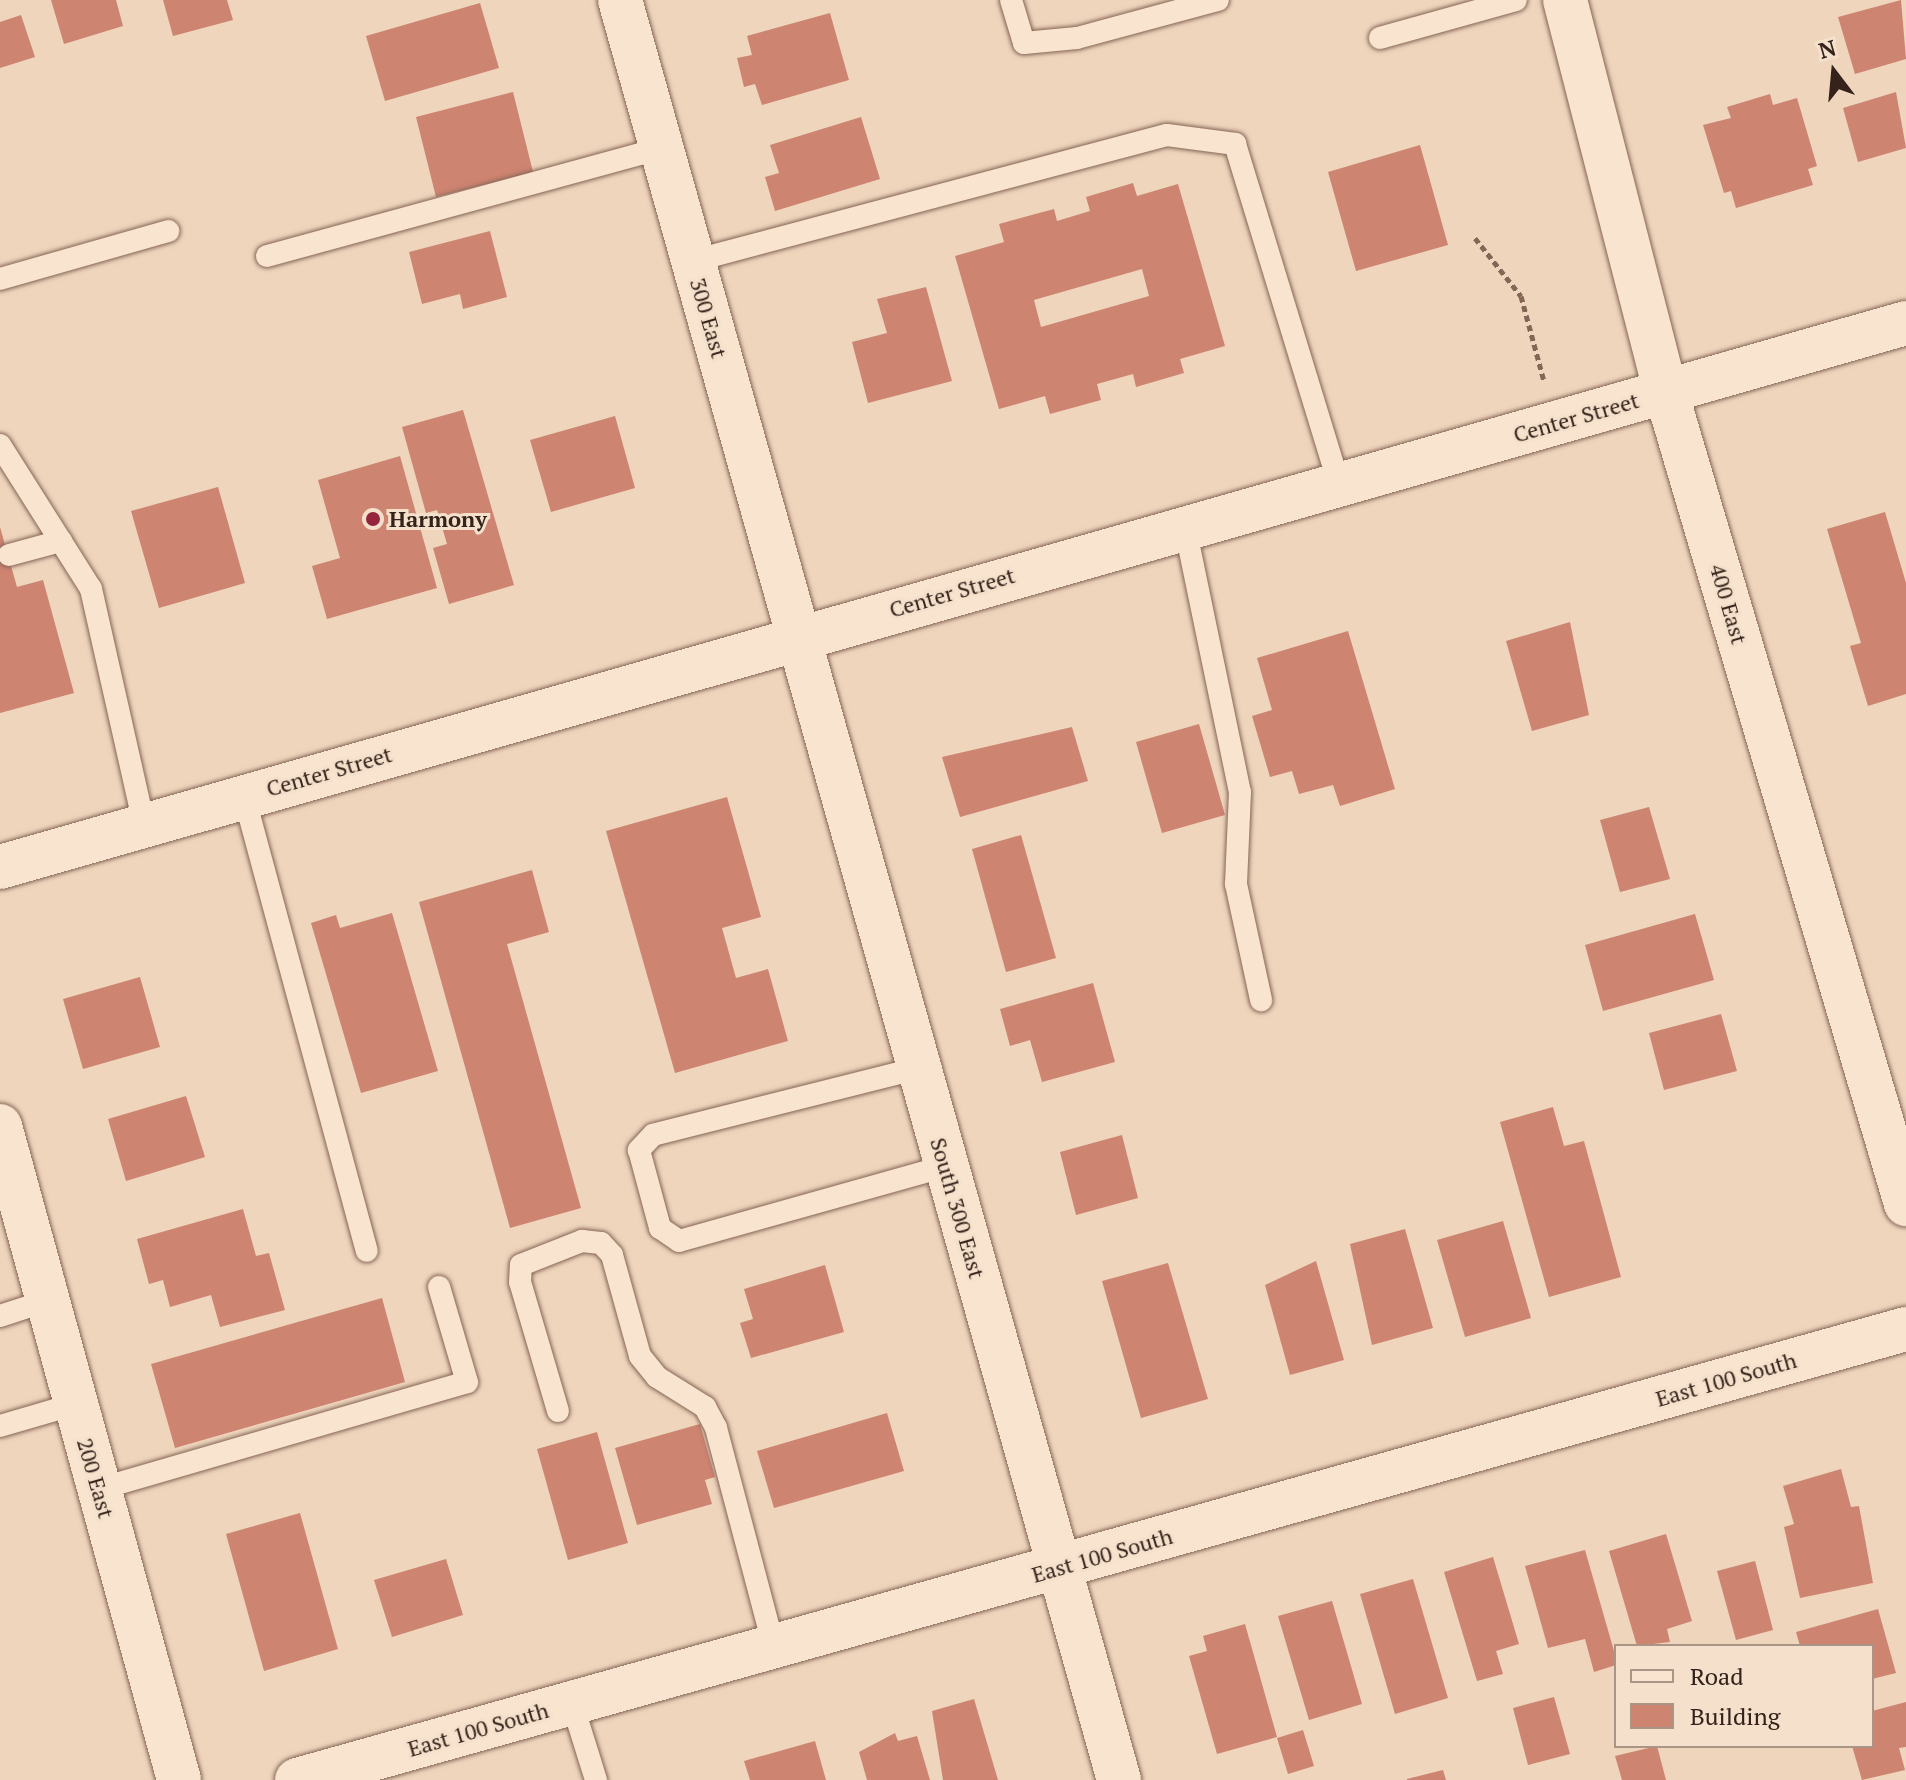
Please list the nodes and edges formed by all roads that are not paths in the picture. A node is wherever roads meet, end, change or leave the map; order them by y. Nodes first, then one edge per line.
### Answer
1 (620, 0) edge
2 (1011, 0) edge
3 (1218, 0) edge
4 (1516, 0) edge
5 (1565, 0) edge
6 (1380, 38) dead end
7 (662, 148) junction
8 (168, 231) dead end
9 (267, 256) dead end
10 (693, 261) junction
11 (0, 279) edge
12 (1906, 323) edge
13 (1666, 392) junction
14 (0, 445) edge
15 (1339, 484) junction
16 (1185, 527) junction
17 (61, 541) junction
18 (9, 555) dead end
19 (797, 635) junction
20 (244, 796) junction
21 (144, 825) junction
22 (0, 867) edge
23 (1261, 1000) dead end
24 (919, 1068) junction
25 (0, 1126) edge
26 (946, 1166) junction
27 (1906, 1204) edge
28 (367, 1251) dead end
29 (439, 1287) dead end
30 (46, 1301) junction
31 (0, 1316) edge
32 (1906, 1329) edge
33 (75, 1404) junction
34 (558, 1411) dead end
35 (0, 1426) edge
36 (99, 1489) junction
37 (1059, 1567) junction
38 (774, 1647) junction
39 (572, 1703) junction
40 (179, 1780) edge
41 (297, 1780) edge
42 (596, 1780) edge
43 (1119, 1780) edge

1 - 7 street, 300 East
2 - 3 lane
4 - 6 lane
5 - 13 street, 400 East
7 - 9 lane
7 - 10 street, 300 East
8 - 11 lane
10 - 15 lane
10 - 19 street, 300 East
12 - 13 street, Center Street
13 - 15 street, Center Street
13 - 27 street, 400 East
14 - 17 lane
15 - 16 street, Center Street
16 - 19 street, Center Street
16 - 23 lane
17 - 18 lane
17 - 21 lane
19 - 20 street, Center Street
19 - 24 street, South 300 East
20 - 21 street, Center Street
20 - 28 lane
21 - 22 street, Center Street
24 - 26 street, South 300 East
24 - 26 lane
25 - 30 street, 200 East
26 - 37 street, South 300 East
29 - 36 lane
30 - 31 lane
30 - 33 street, 200 East
32 - 37 street, East 100 South
33 - 35 lane
33 - 36 street, 200 East
34 - 38 lane
36 - 40 street, 200 East
37 - 38 street, East 100 South
37 - 43 street, South 300 East
38 - 39 street, East 100 South
39 - 41 street, East 100 South
39 - 42 lane

